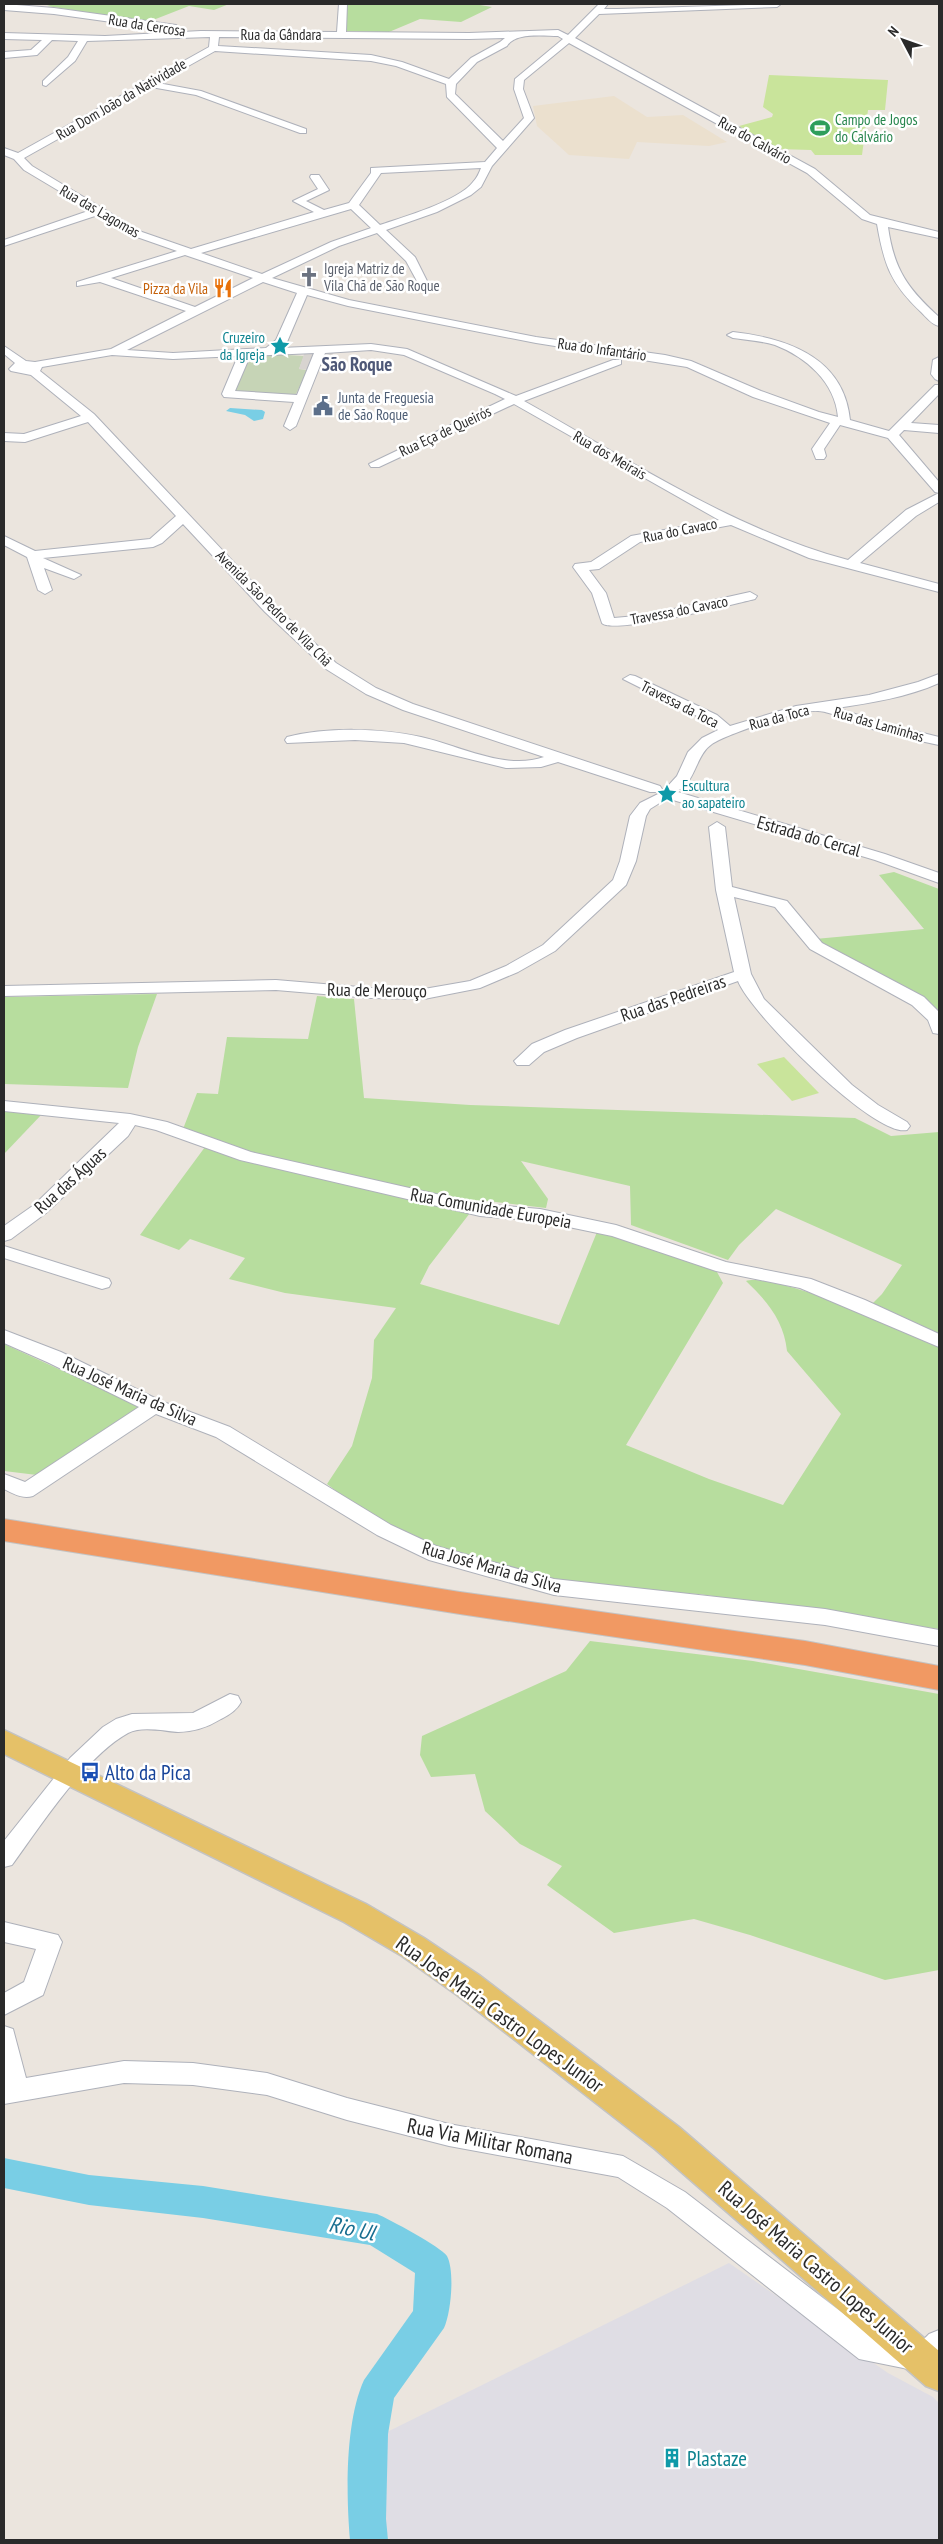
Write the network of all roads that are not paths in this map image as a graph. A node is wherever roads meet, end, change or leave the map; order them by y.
1 (343, 4) edge
2 (604, 4) edge
3 (778, 4) edge
4 (4, 7) edge
5 (596, 11) junction
6 (522, 31) junction
7 (566, 33) junction
8 (201, 34) junction
9 (215, 34) junction
10 (341, 34) junction
11 (4, 36) edge
12 (49, 38) junction
13 (84, 38) junction
14 (212, 48) junction
15 (4, 55) edge
16 (46, 83) dead end
17 (146, 83) junction
18 (451, 83) junction
19 (303, 131) dead end
20 (502, 148) junction
21 (4, 151) edge
22 (18, 157) junction
23 (488, 165) junction
24 (315, 177) dead end
25 (353, 205) junction
26 (99, 211) junction
27 (323, 213) junction
28 (882, 223) junction
29 (939, 224) edge
30 (376, 229) junction
31 (919, 231) junction
32 (939, 235) edge
33 (4, 243) edge
34 (187, 252) junction
35 (100, 278) junction
36 (263, 278) junction
37 (422, 281) dead end
38 (81, 284) dead end
39 (303, 291) junction
40 (196, 311) junction
41 (939, 323) edge
42 (733, 335) dead end
43 (279, 348) junction
44 (4, 349) edge
45 (131, 349) junction
46 (321, 349) junction
47 (246, 352) junction
48 (939, 360) edge
49 (617, 362) dead end
50 (22, 368) edge
51 (939, 377) edge
52 (939, 388) edge
53 (301, 399) junction
54 (515, 400) junction
55 (90, 417) junction
56 (841, 421) junction
57 (290, 426) dead end
58 (903, 426) junction
59 (939, 429) edge
60 (892, 435) junction
61 (4, 437) edge
62 (820, 456) dead end
63 (375, 464) dead end
64 (939, 489) edge
65 (939, 497) edge
66 (184, 517) junction
67 (732, 521) junction
68 (4, 540) edge
69 (33, 557) junction
70 (851, 564) junction
71 (74, 575) dead end
72 (939, 588) edge
73 (46, 590) dead end
74 (750, 596) dead end
75 (608, 623) joint
76 (939, 678) edge
77 (630, 679) dead end
78 (820, 707) junction
79 (728, 731) junction
80 (292, 740) dead end
81 (939, 741) edge
82 (557, 757) junction
83 (676, 793) junction
84 (657, 794) junction
85 (710, 806) junction
86 (746, 818) junction
87 (717, 827) junction
88 (939, 878) edge
89 (724, 890) junction
90 (743, 974) junction
91 (4, 991) edge
92 (939, 1029) edge
93 (523, 1061) dead end
94 (4, 1106) edge
95 (130, 1119) junction
96 (901, 1126) dead end
97 (4, 1235) edge
98 (4, 1252) edge
99 (102, 1283) dead end
100 (4, 1336) edge
101 (939, 1341) edge
102 (154, 1406) junction
103 (4, 1481) edge
104 (4, 1521) edge
105 (4, 1530) edge
106 (939, 1638) edge
107 (939, 1667) edge
108 (939, 1678) edge
109 (230, 1702) dead end
110 (4, 1741) edge
111 (70, 1773) junction
112 (4, 1858) edge
113 (4, 1932) edge
114 (4, 2005) edge
115 (4, 2036) edge
116 (11, 2092) edge
117 (934, 2359) edge

1 - 10 street
2 - 5 street
3 - 5 street
4 - 8 street, Rua da Cercosa
5 - 7 street
6 - 7 street, Rua da Gândara
6 - 10 street, Rua da Gândara
6 - 18 street
7 - 20 street
7 - 28 street, Rua do Calvário
8 - 9 street, Rua da Gândara
8 - 13 street, Rua da Gândara
9 - 10 street, Rua da Gândara
9 - 14 street
11 - 12 street, Rua da Gândara
12 - 13 street, Rua da Gândara
12 - 15 street
13 - 16 street
14 - 17 street, Rua Dom João da Natividade
14 - 18 street
17 - 19 street
17 - 22 street, Rua Dom João da Natividade
18 - 20 street
20 - 23 street
21 - 22 street, Rua das Lagomas
22 - 26 street, Rua das Lagomas
23 - 25 street
23 - 30 street
24 - 27 street
25 - 27 street
25 - 30 street
26 - 33 street
26 - 34 street, Rua das Lagomas
27 - 34 street
28 - 31 street, Rua do Calvário
28 - 41 street
29 - 31 street
30 - 36 street
30 - 37 street
31 - 32 street, Rua do Calvário
34 - 35 street
34 - 36 street, Rua das Lagomas
35 - 38 street
35 - 40 street
36 - 39 street, Rua do Infantário
36 - 40 street
39 - 43 street
39 - 56 street, Rua do Infantário
40 - 45 street
42 - 56 street
43 - 46 street, Rua dos Meirais
43 - 47 street, Rua dos Meirais
44 - 50 street, Avenida São Pedro de Vila Chã
45 - 47 street, Rua dos Meirais
45 - 50 street, Rua dos Meirais
46 - 53 street
46 - 54 street, Rua dos Meirais
47 - 53 street
48 - 51 street
49 - 54 street, Rua Eça de Queirós
50 - 55 street, Avenida São Pedro de Vila Chã
52 - 58 street
53 - 57 street
54 - 63 street, Rua Eça de Queirós
54 - 67 street, Rua dos Meirais
55 - 61 street
55 - 66 street, Avenida São Pedro de Vila Chã
56 - 60 street, Rua do Infantário
56 - 62 street
58 - 59 street
58 - 60 street
60 - 64 street
65 - 70 street
66 - 69 street
66 - 82 street, Avenida São Pedro de Vila Chã
67 - 70 street, Rua dos Meirais
67 - 75 street, Rua do Cavaco
68 - 69 street
69 - 71 street
69 - 73 street
70 - 72 street, Rua dos Meirais
74 - 75 street, Travessa do Cavaco
76 - 78 street, Rua da Toca
77 - 79 street, Travessa da Toca
78 - 79 street, Rua da Toca
78 - 81 street, Rua das Laminhas
79 - 83 street, Rua da Toca
80 - 82 street
82 - 84 street, Avenida São Pedro de Vila Chã
83 - 84 street
83 - 85 street, Estrada do Cercal
84 - 91 street, Rua de Merouço
85 - 86 street, Estrada do Cercal
85 - 87 street, Rua das Pedreiras
86 - 87 street
86 - 88 street, Estrada do Cercal
87 - 89 street, Rua das Pedreiras
89 - 90 street, Rua das Pedreiras
89 - 92 street
90 - 93 street, Rua das Pedreiras
90 - 96 street
94 - 95 street, Rua Comunidade Europeia
95 - 97 street, Rua das Águas
95 - 101 street, Rua Comunidade Europeia
98 - 99 street
100 - 102 street, Rua José Maria da Silva
102 - 103 street
102 - 106 street, Rua José Maria da Silva
104 - 107 highway
105 - 108 highway
109 - 111 street
110 - 111 main road, Rua José Maria Castro Lopes Junior
111 - 112 street
111 - 117 main road, Rua José Maria Castro Lopes Junior
113 - 114 street
115 - 116 street
116 - 117 street, Rua Via Militar Romana

